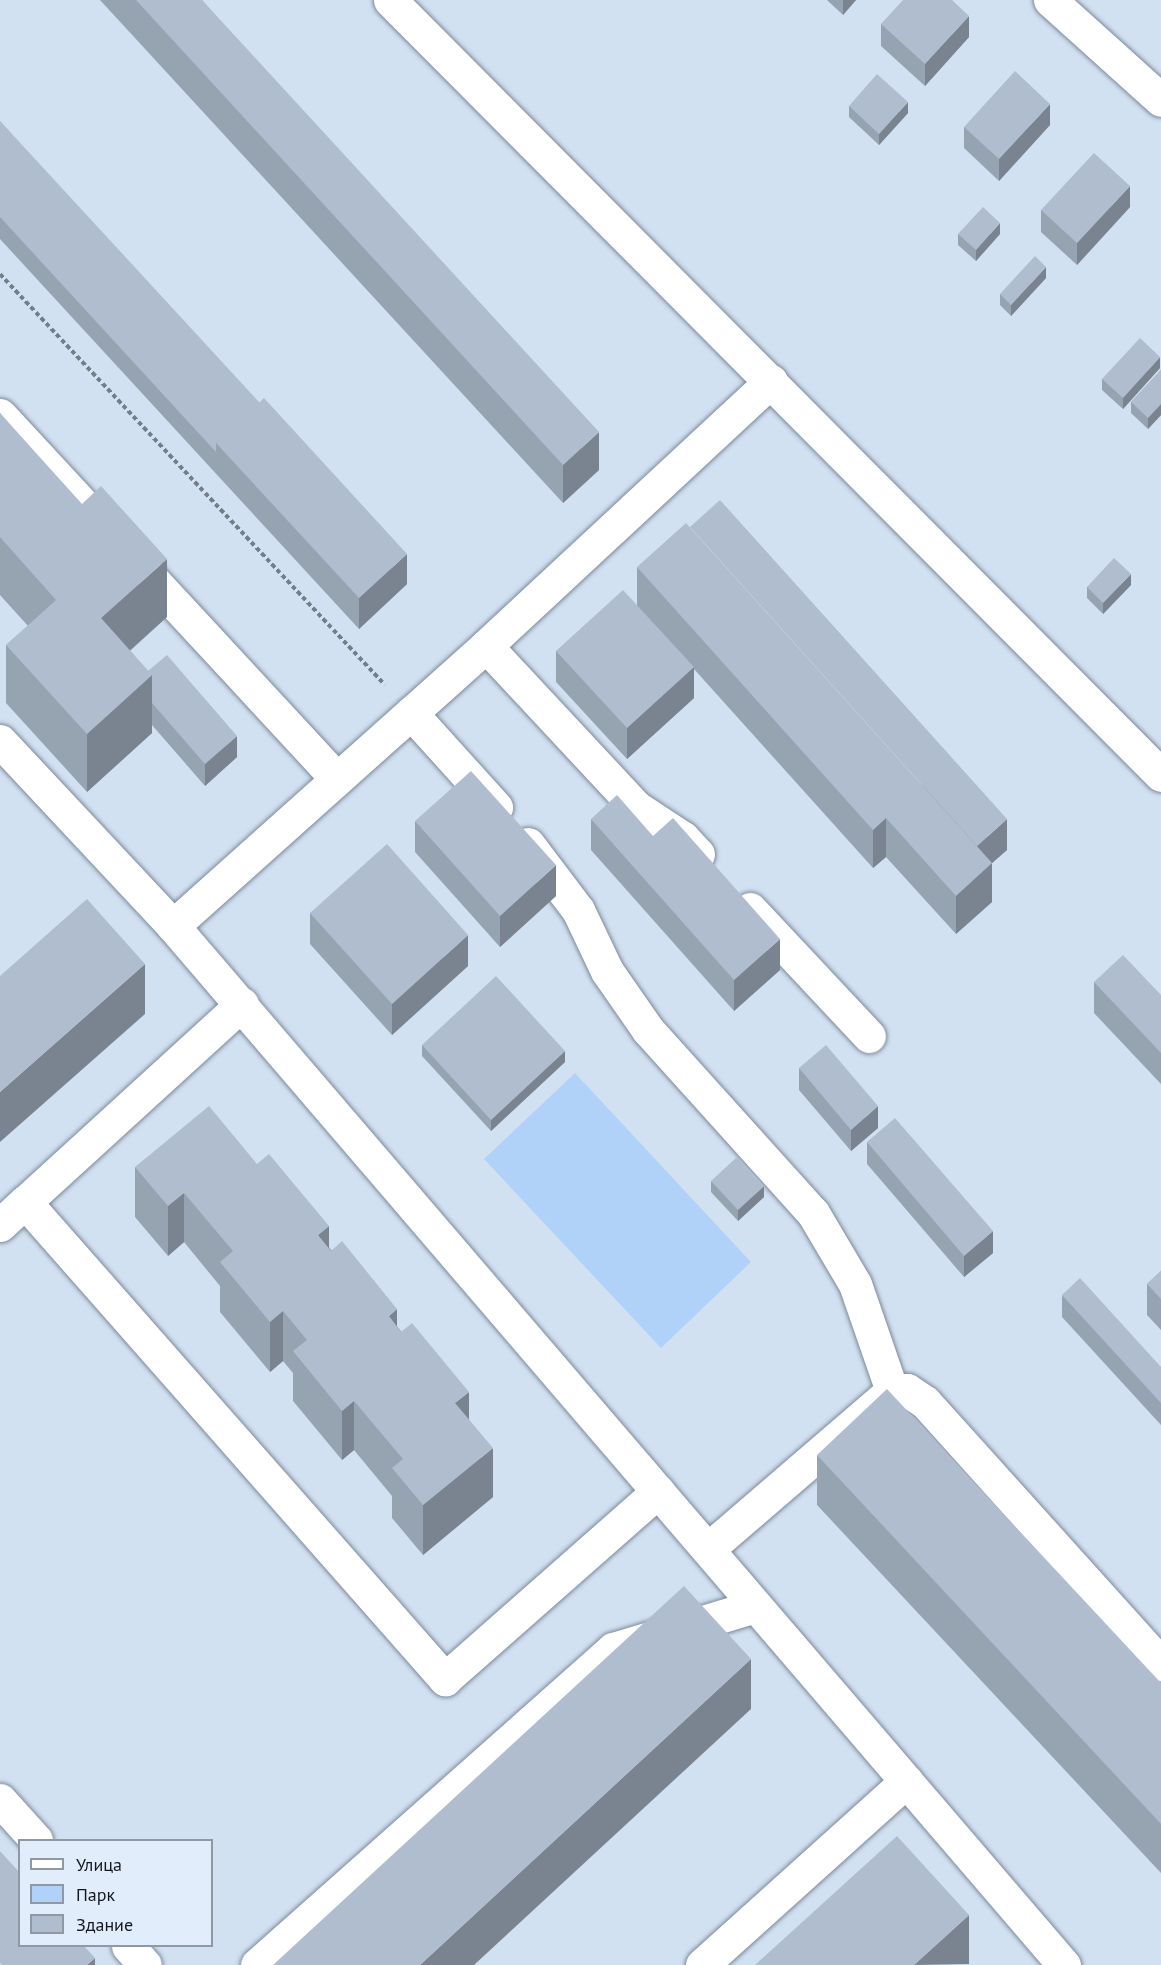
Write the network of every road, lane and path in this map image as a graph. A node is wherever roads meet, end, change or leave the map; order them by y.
1 (390, 0) edge
2 (1050, 0) edge
3 (1161, 100) edge
4 (0, 274) edge
5 (771, 381) junction
6 (0, 415) edge
7 (486, 646) junction
8 (411, 713) junction
9 (0, 741) edge
10 (1161, 775) edge
11 (338, 779) junction
12 (173, 926) junction
13 (242, 1004) junction
14 (869, 1036) dead end
15 (25, 1202) junction
16 (0, 1225) edge
17 (892, 1391) junction
18 (657, 1491) junction
19 (708, 1549) junction
20 (755, 1606) junction
21 (1161, 1664) edge
22 (906, 1781) junction
23 (0, 1800) edge
24 (35, 1839) edge
25 (129, 1947) edge
26 (145, 1965) edge
27 (257, 1965) edge
28 (702, 1965) edge
29 (1064, 1965) edge

1 - 5 street
2 - 3 street
4 - 8 path
5 - 7 street
5 - 10 street
6 - 11 street
7 - 8 street
7 - 14 street
8 - 11 street
8 - 17 street
9 - 12 street
11 - 12 street
12 - 13 street
13 - 15 street
13 - 18 street
15 - 16 street
15 - 18 street
17 - 19 street
17 - 21 street
18 - 19 street
19 - 20 street
20 - 22 street
20 - 27 street
22 - 28 street
22 - 29 street
23 - 24 street
25 - 26 street

